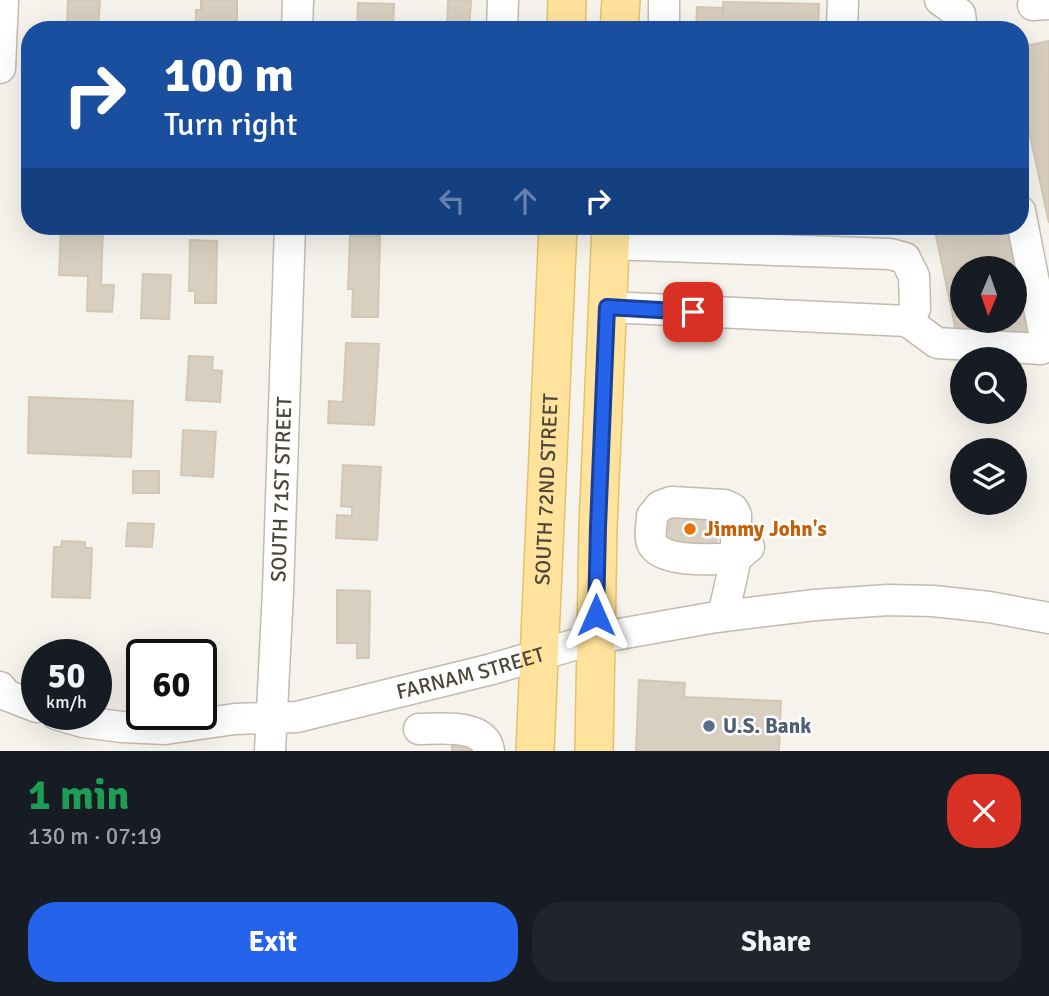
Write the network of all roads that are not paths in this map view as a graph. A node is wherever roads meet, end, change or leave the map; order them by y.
1 (3, 0) edge
2 (298, 0) edge
3 (503, 0) edge
4 (567, 0) edge
5 (621, 0) edge
6 (664, 0) edge
7 (843, 0) edge
8 (940, 0) edge
9 (297, 21) edge
10 (502, 21) edge
11 (566, 21) edge
12 (620, 21) edge
13 (664, 21) edge
14 (842, 21) edge
15 (961, 21) edge
16 (0, 68) edge
17 (290, 235) edge
18 (558, 235) edge
19 (611, 235) edge
20 (1025, 235) edge
21 (607, 307) junction
22 (907, 321) junction
23 (751, 509) dead end
24 (736, 558) junction
25 (723, 616) junction
26 (1049, 618) edge
27 (597, 638) junction
28 (539, 656) junction
29 (0, 688) edge
30 (21, 701) edge
31 (271, 717) junction
32 (112, 726) edge
33 (419, 729) dead end
34 (270, 751) edge
35 (489, 751) edge
36 (535, 751) edge
37 (594, 751) edge

1 - 16 street
2 - 9 street
3 - 10 street
4 - 11 main road
5 - 12 main road
6 - 13 street
7 - 14 street
8 - 15 street
17 - 31 street, SOUTH 71ST STREET
18 - 28 main road, SOUTH 72ND STREET
19 - 21 main road
19 - 22 street
20 - 22 street
21 - 22 street
21 - 27 main road
23 - 24 street
24 - 24 street
24 - 25 street
25 - 26 street, FARNAM STREET
25 - 27 street, FARNAM STREET
27 - 28 street, FARNAM STREET
27 - 37 main road
28 - 31 street, FARNAM STREET
28 - 36 main road, SOUTH 72ND STREET
29 - 30 street
31 - 32 street, FARNAM STREET
31 - 34 street, SOUTH 71ST STREET
33 - 35 street

